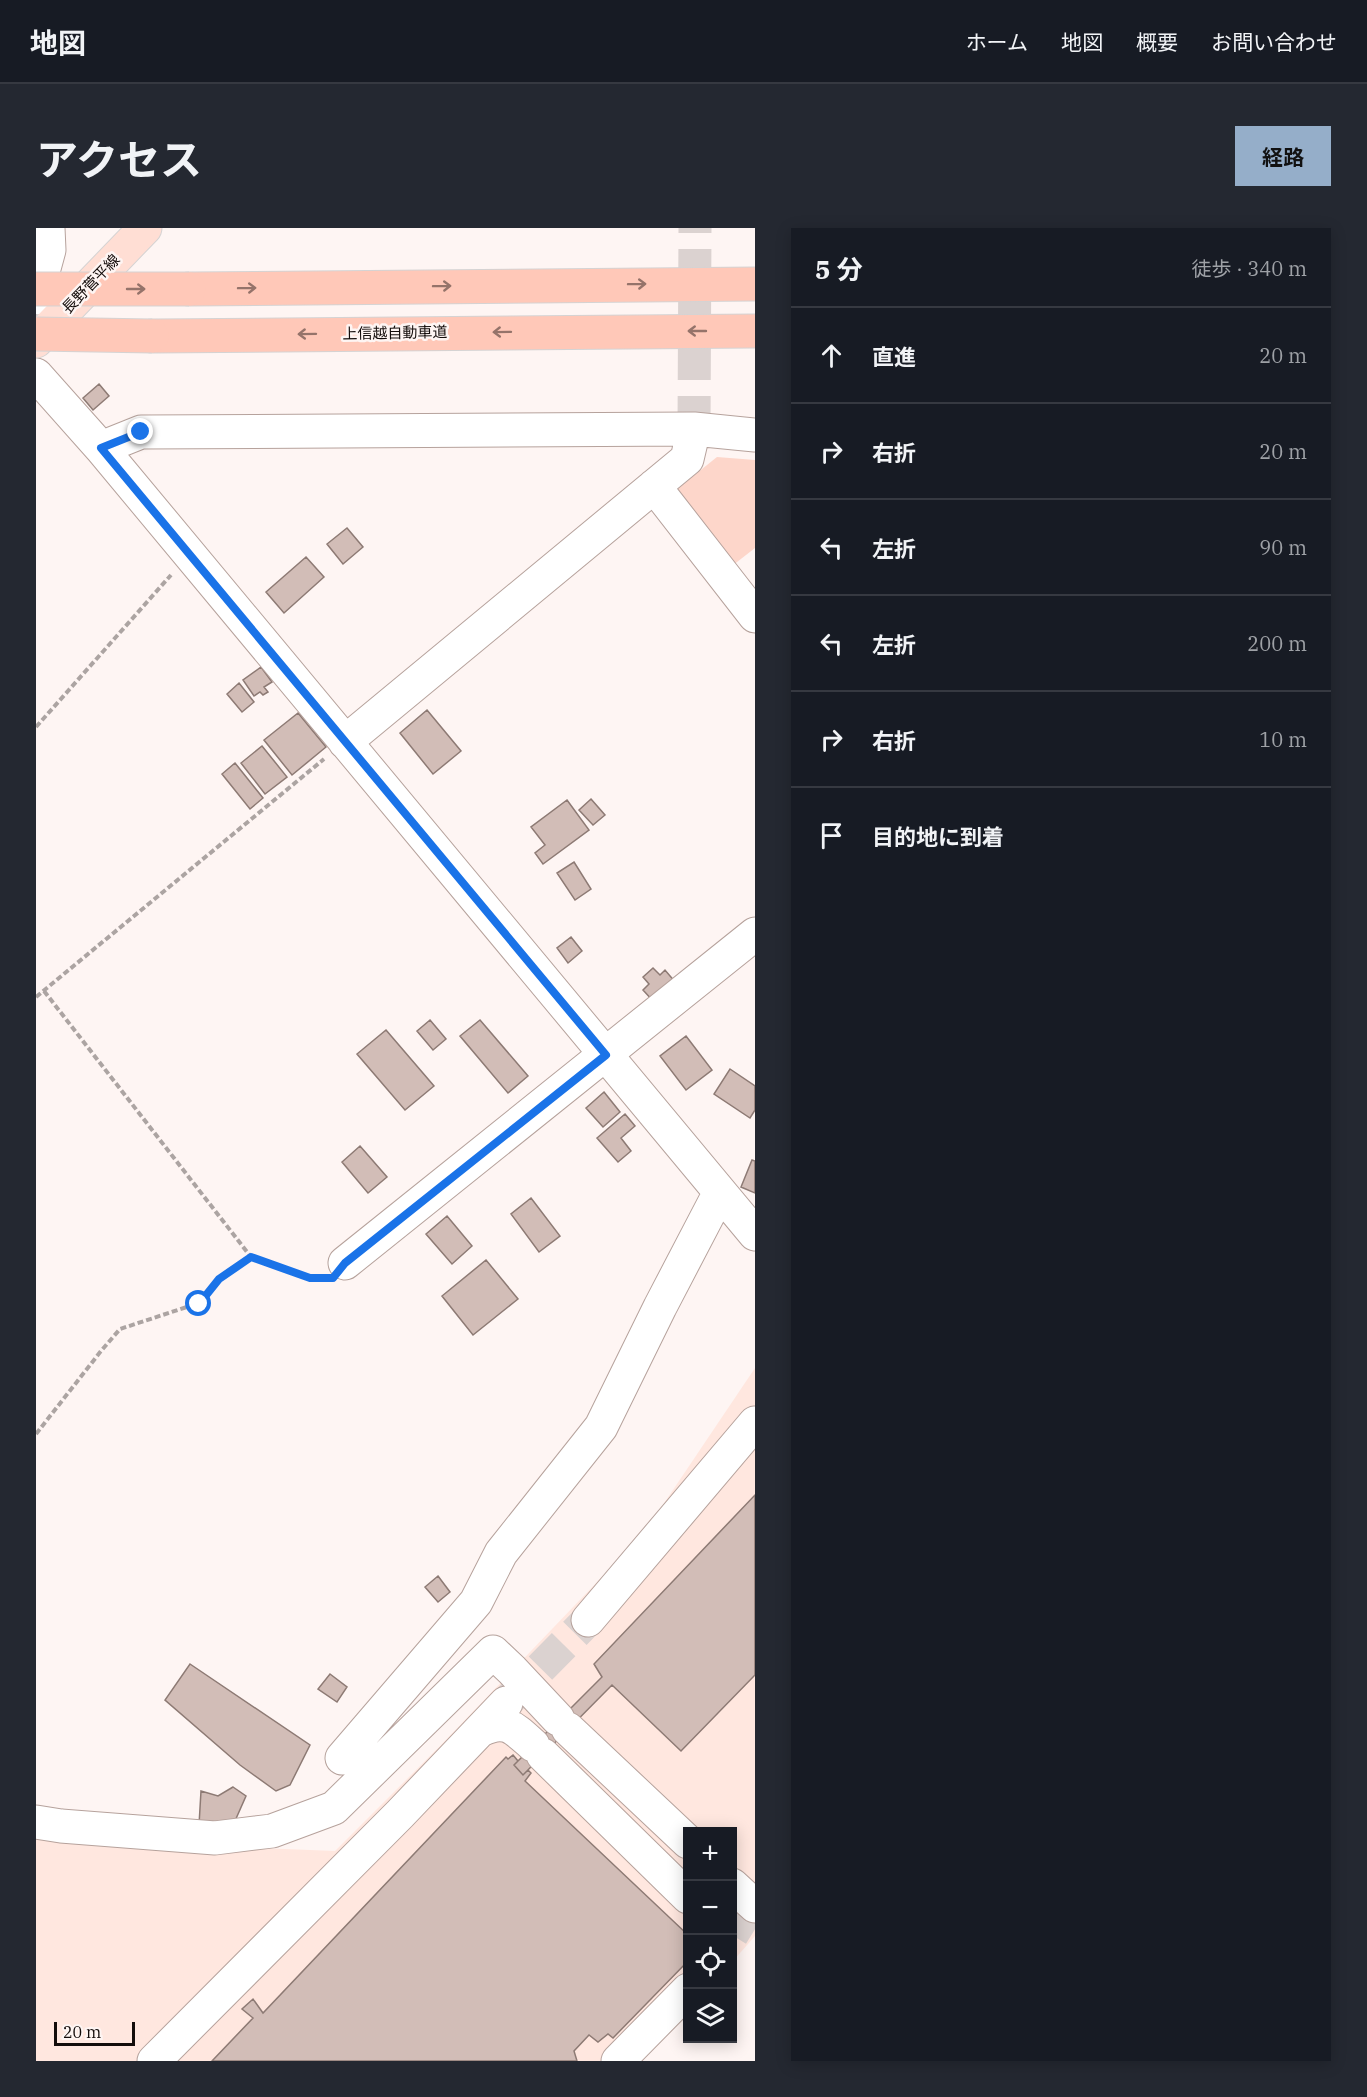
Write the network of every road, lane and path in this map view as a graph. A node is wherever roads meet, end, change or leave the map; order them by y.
1 (48, 228) edge
2 (145, 228) edge
3 (755, 284) edge
4 (36, 289) edge
5 (36, 298) edge
6 (755, 331) edge
7 (36, 334) edge
8 (36, 341) edge
9 (36, 375) edge
10 (694, 429) junction
11 (755, 435) edge
12 (101, 448) junction
13 (654, 486) junction
14 (189, 554) junction
15 (755, 616) edge
16 (36, 727) edge
17 (345, 742) junction
18 (755, 934) edge
19 (45, 991) junction
20 (36, 997) edge
21 (606, 1055) junction
22 (720, 1192) junction
23 (755, 1234) edge
24 (251, 1257) junction
25 (345, 1263) joint
26 (753, 1428) edge
27 (36, 1434) edge
28 (588, 1620) tunnel mouth
29 (506, 1703) tunnel mouth
30 (481, 1730) junction
31 (342, 1758) dead end
32 (36, 1822) edge
33 (683, 1838) edge
34 (737, 1890) edge
35 (683, 1893) edge
36 (755, 1906) edge
37 (683, 1994) edge
38 (154, 2061) edge
39 (618, 2061) edge

1 - 5 street
2 - 8 main road, 長野菅平線
4 -> 3 highway, bridge
6 -> 7 highway, 上信越自動車道, bridge
9 - 12 street
10 - 11 street
10 - 12 street
10 - 13 street
12 - 14 street
13 - 15 street
13 - 17 street
14 - 16 path
14 - 17 street
17 - 19 path
17 - 21 street
18 - 21 street
19 - 20 path
19 - 24 path
21 - 22 street
21 - 25 street
22 - 23 street
22 - 31 street
24 - 25 path
24 - 27 path
26 - 28 street
29 - 30 street
30 - 35 street
30 - 38 street
32 - 33 street
34 - 36 street
37 - 39 street

